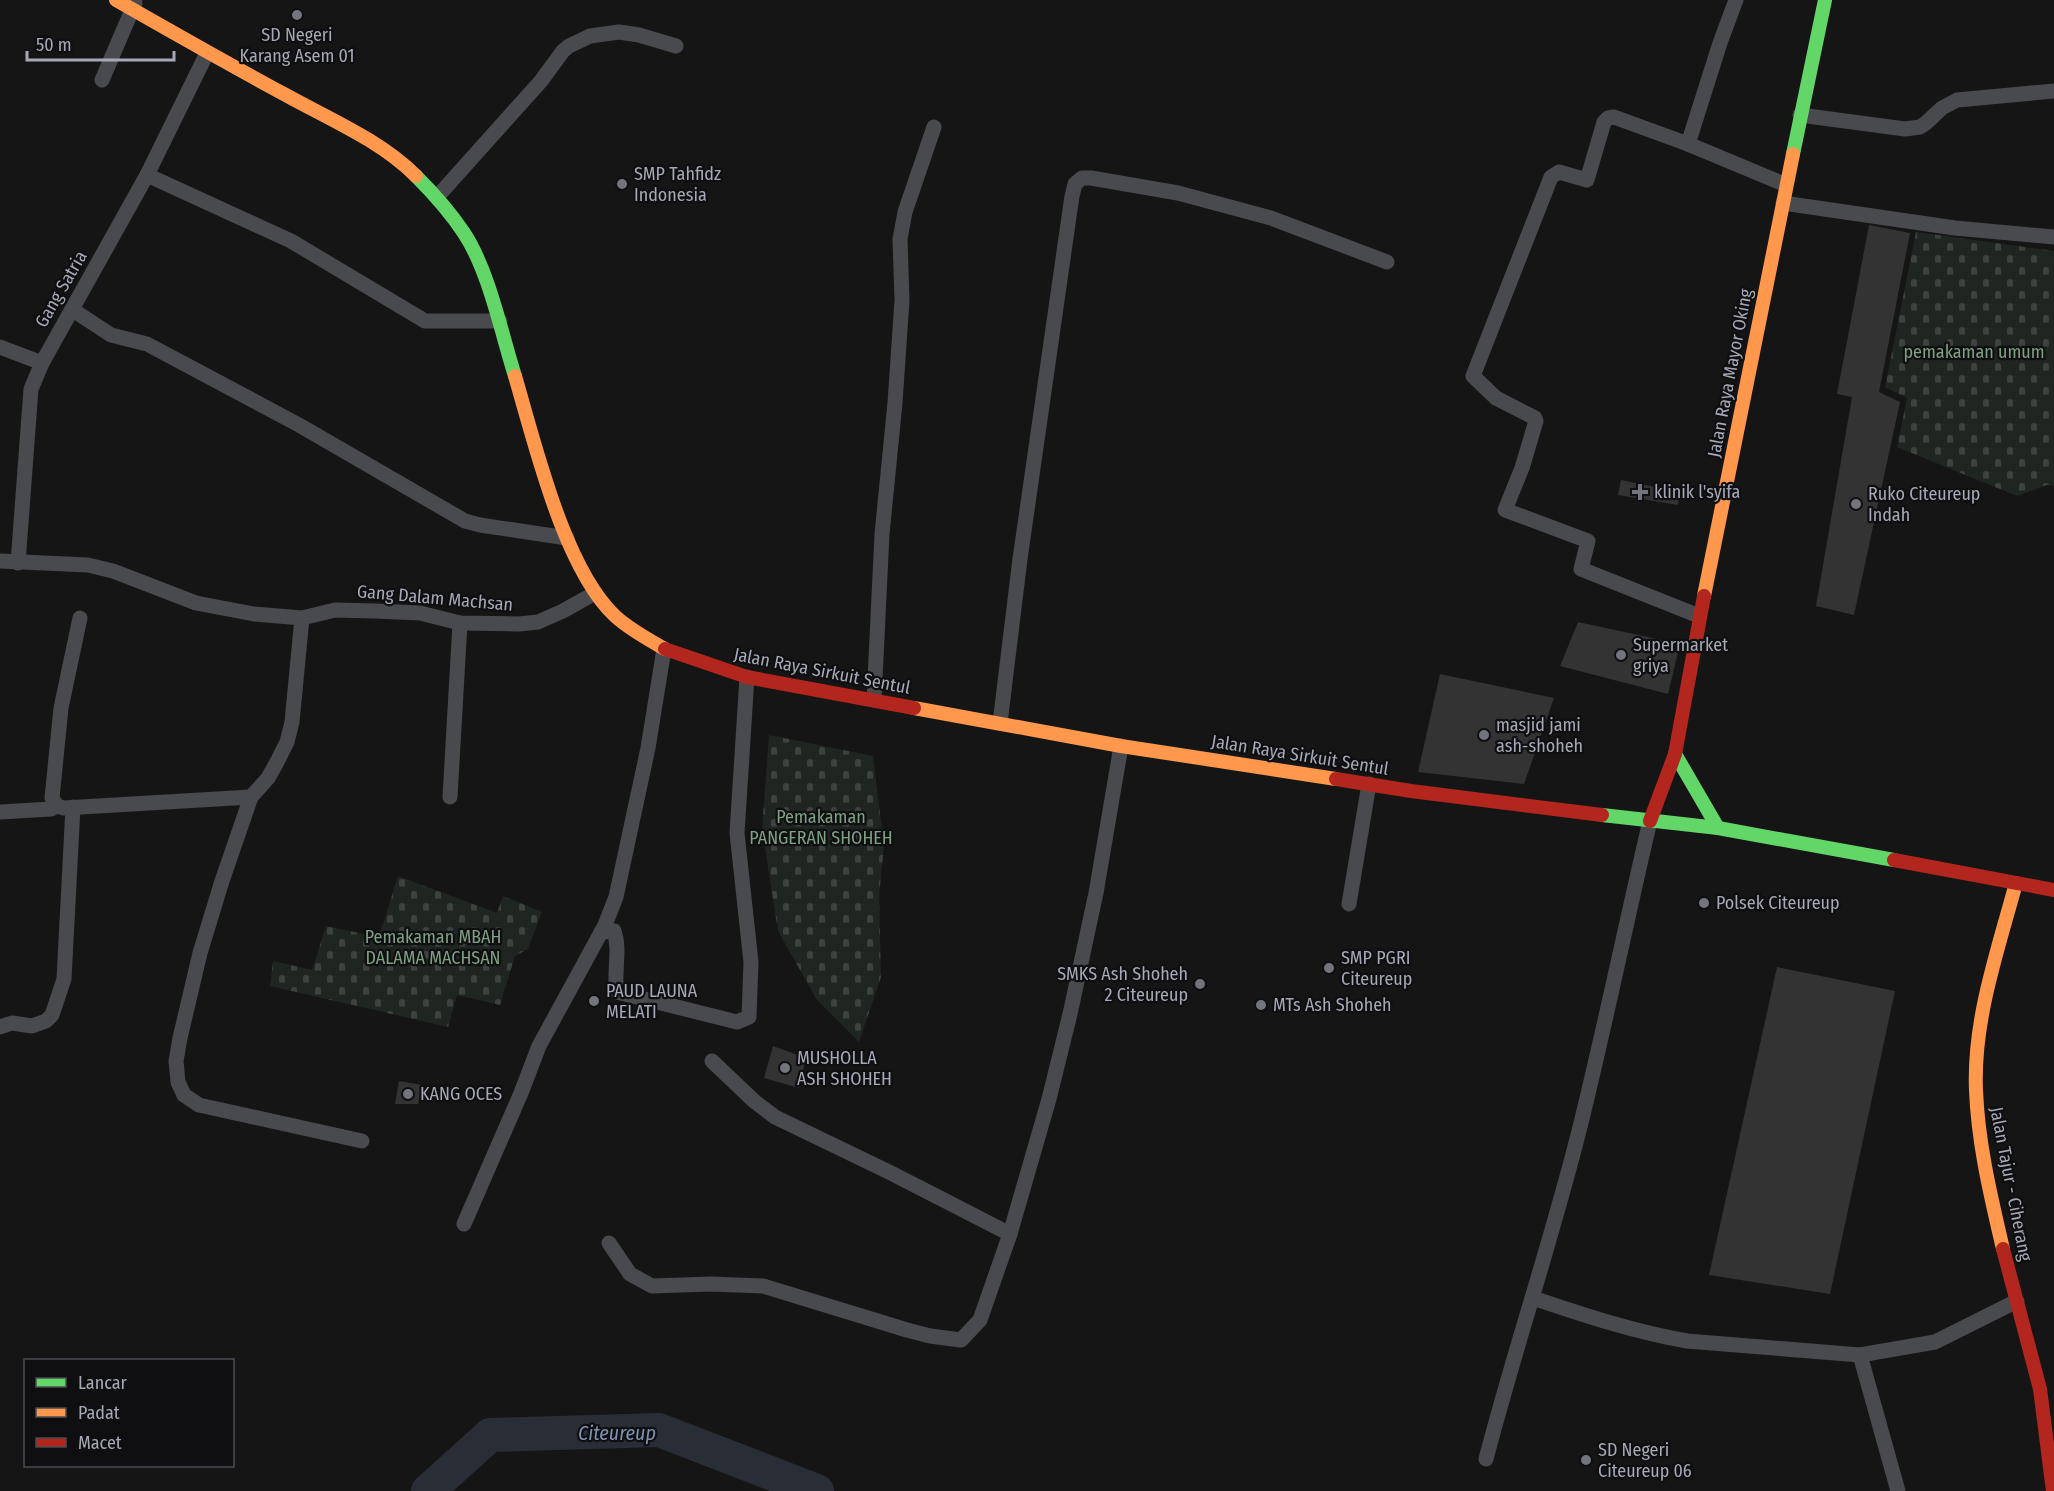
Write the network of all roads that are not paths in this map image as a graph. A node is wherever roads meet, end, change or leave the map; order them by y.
1 (116, 0) edge
2 (1736, 0) edge
3 (1825, 0) edge
4 (135, 5) edge
5 (676, 46) dead end
6 (207, 53) junction
7 (102, 80) dead end
8 (2054, 91) edge
9 (1800, 115) junction
10 (934, 127) dead end
11 (1688, 144) junction
12 (147, 175) junction
13 (1786, 185) junction
14 (437, 197) junction
15 (1783, 203) junction
16 (2054, 237) edge
17 (1387, 262) dead end
18 (73, 310) junction
19 (500, 321) junction
20 (0, 347) edge
21 (42, 363) junction
22 (567, 538) junction
23 (0, 561) edge
24 (18, 563) junction
25 (594, 593) junction
26 (1699, 616) junction
27 (80, 618) dead end
28 (302, 618) junction
29 (460, 623) junction
30 (664, 649) junction
31 (747, 677) junction
32 (874, 700) junction
33 (1000, 723) junction
34 (1121, 746) junction
35 (1675, 754) junction
36 (1369, 784) junction
37 (251, 797) junction
38 (450, 797) dead end
39 (57, 806) junction
40 (73, 807) junction
41 (0, 812) edge
42 (1650, 821) junction
43 (1718, 828) junction
44 (2016, 883) junction
45 (2054, 890) edge
46 (1349, 904) dead end
47 (601, 932) junction
48 (0, 1027) edge
49 (712, 1061) dead end
50 (362, 1141) dead end
51 (464, 1224) dead end
52 (1010, 1234) junction
53 (609, 1243) dead end
54 (1535, 1293) junction
55 (2017, 1298) junction
56 (1860, 1355) junction
57 (1486, 1459) dead end
58 (2052, 1467) edge
59 (1898, 1491) edge
60 (2053, 1491) edge

1 - 4 main road, Jalan Raya Sirkuit Sentul
2 - 11 street
3 - 9 main road, Jalan Raya Mayor Oking
4 - 6 main road, Jalan Raya Sirkuit Sentul
4 - 7 street
5 - 14 street
6 - 12 street, Gang Satria
6 - 14 main road, Jalan Raya Sirkuit Sentul
8 - 9 street
9 - 13 main road, Jalan Raya Mayor Oking
10 - 32 street
11 - 13 street
11 - 26 street
12 - 18 street, Gang Satria
12 - 19 street
13 - 15 main road, Jalan Raya Mayor Oking
14 - 19 main road, Jalan Raya Sirkuit Sentul
15 - 16 street
15 - 26 main road, Jalan Raya Mayor Oking
17 - 33 street
18 - 21 street, Gang Satria
18 - 22 street
19 - 22 main road, Jalan Raya Sirkuit Sentul
20 - 21 street
21 - 24 street, Gang Satria
22 - 25 main road, Jalan Raya Sirkuit Sentul
23 - 24 street, Gang Dalam Machsan
24 - 28 street, Gang Dalam Machsan
25 - 29 street, Gang Dalam Machsan
25 - 30 main road, Jalan Raya Sirkuit Sentul
26 - 35 main road, Jalan Raya Mayor Oking
27 - 39 street
28 - 29 street, Gang Dalam Machsan
28 - 37 street
29 - 38 street
30 - 31 main road, Jalan Raya Sirkuit Sentul
30 - 47 street
31 - 32 main road, Jalan Raya Sirkuit Sentul
31 - 47 street
32 - 33 main road, Jalan Raya Sirkuit Sentul
33 - 34 main road, Jalan Raya Sirkuit Sentul
34 - 36 main road, Jalan Raya Sirkuit Sentul
34 - 52 street
35 - 42 main road, Jalan Raya Mayor Oking
35 - 43 main road
36 - 42 main road, Jalan Raya Sirkuit Sentul
36 - 46 street
37 - 40 street
37 - 50 street
39 - 40 street
39 - 41 street
40 - 48 street
42 - 43 main road, Jalan Raya Sirkuit Sentul
42 - 54 street
43 - 44 main road, Jalan Raya Sirkuit Sentul
44 - 45 main road, Jalan Raya Sirkuit Sentul
44 - 55 main road, Jalan Tajur - Ciherang
47 - 51 street
49 - 52 street
52 - 53 street
54 - 55 street
54 - 56 street
54 - 57 street
55 - 56 street
55 - 58 main road, Jalan Tajur - Ciherang
56 - 59 street
58 - 60 main road, Jalan Tajur - Ciherang

